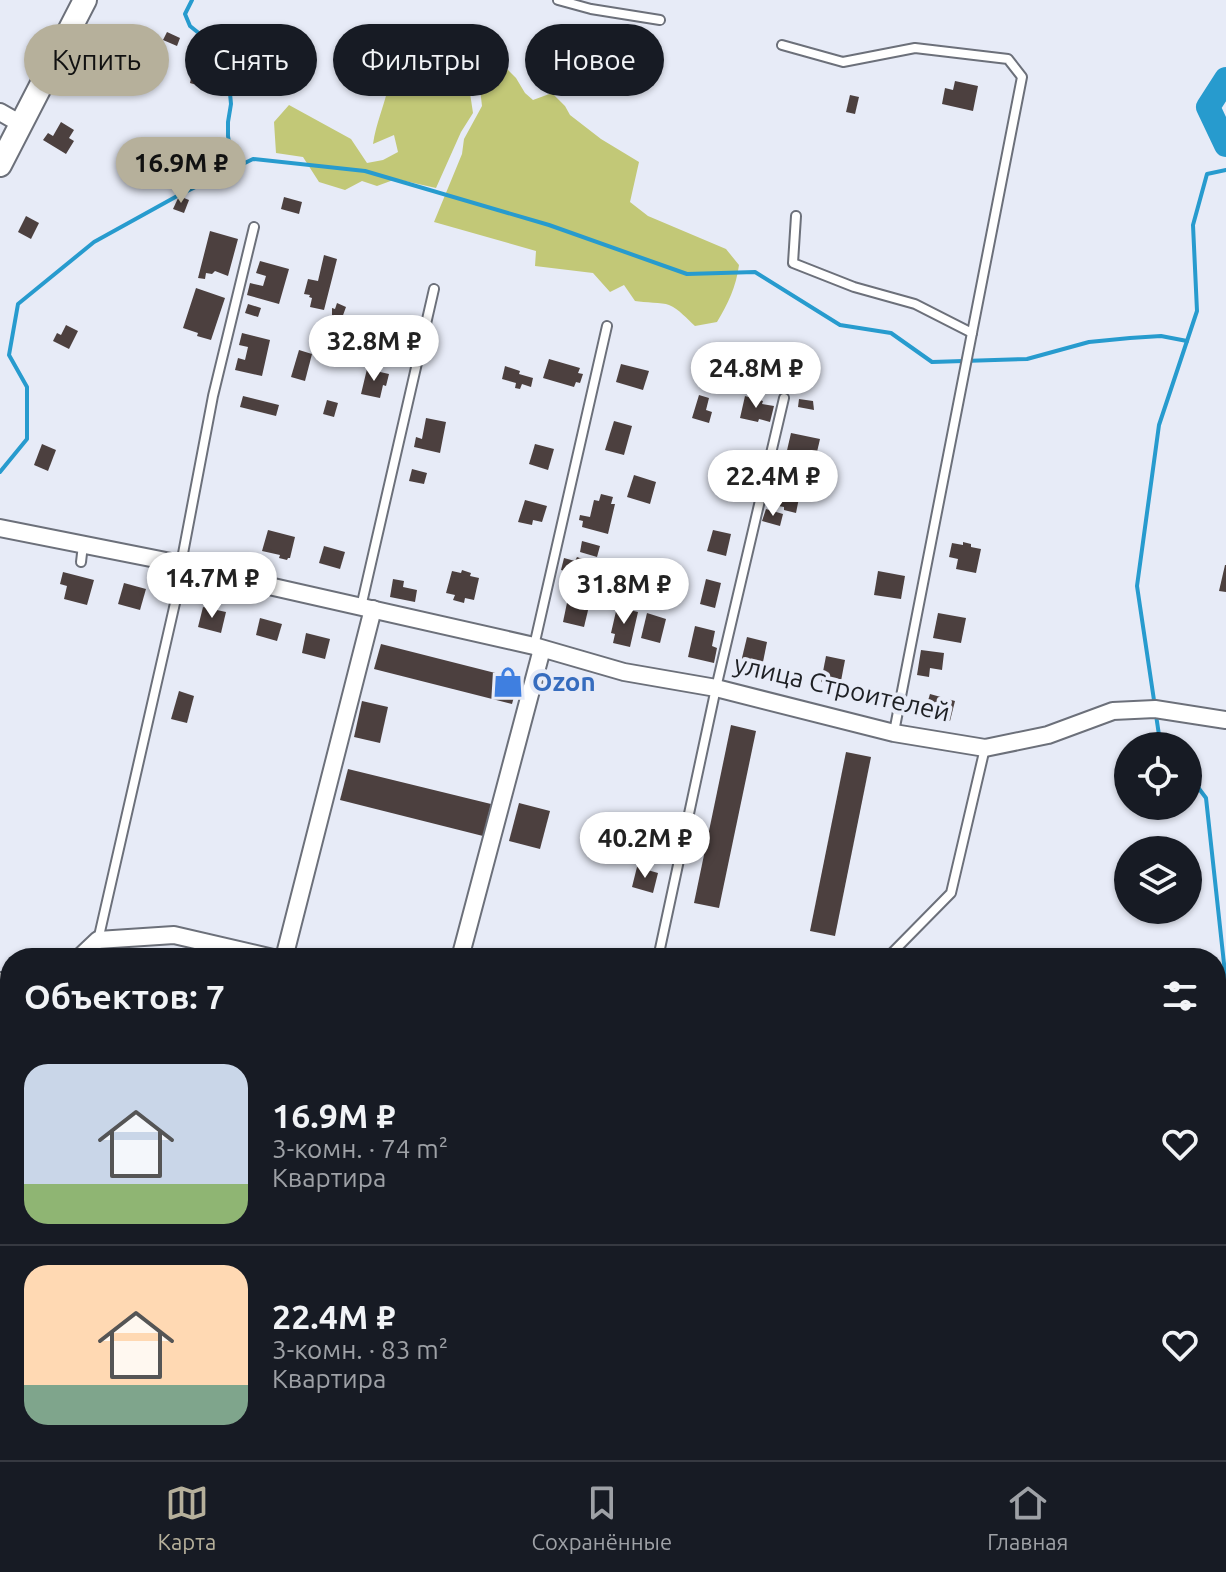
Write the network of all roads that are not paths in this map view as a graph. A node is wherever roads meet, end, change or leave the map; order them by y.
1 (85, 0) edge
2 (558, 0) edge
3 (660, 20) dead end
4 (782, 45) dead end
5 (0, 112) edge
6 (21, 124) junction
7 (0, 165) edge
8 (796, 216) dead end
9 (254, 227) dead end
10 (434, 289) dead end
11 (607, 326) dead end
12 (972, 333) junction
13 (784, 398) dead end
14 (0, 528) edge
15 (83, 544) junction
16 (81, 562) dead end
17 (181, 564) junction
18 (367, 608) junction
19 (538, 648) junction
20 (716, 688) junction
21 (1226, 720) edge
22 (894, 733) junction
23 (985, 748) junction
24 (98, 940) junction
25 (90, 948) edge
26 (96, 948) edge
27 (230, 948) edge
28 (286, 948) edge
29 (463, 948) edge
30 (660, 948) edge
31 (899, 948) edge

1 - 6 street
2 - 3 lane
4 - 12 lane
5 - 6 street
6 - 7 street
8 - 12 lane
9 - 17 lane
10 - 18 lane
11 - 19 lane
12 - 22 lane
13 - 20 lane
14 - 15 street, улица Строителей
15 - 16 lane
15 - 17 street, улица Строителей
17 - 18 street, улица Строителей
17 - 24 lane
18 - 19 street, улица Строителей
18 - 28 street
19 - 20 street, улица Строителей
19 - 29 street
20 - 22 street, улица Строителей
20 - 30 lane
21 - 23 street
22 - 23 street, улица Строителей
23 - 31 lane
24 - 25 street
24 - 26 lane
24 - 27 street

